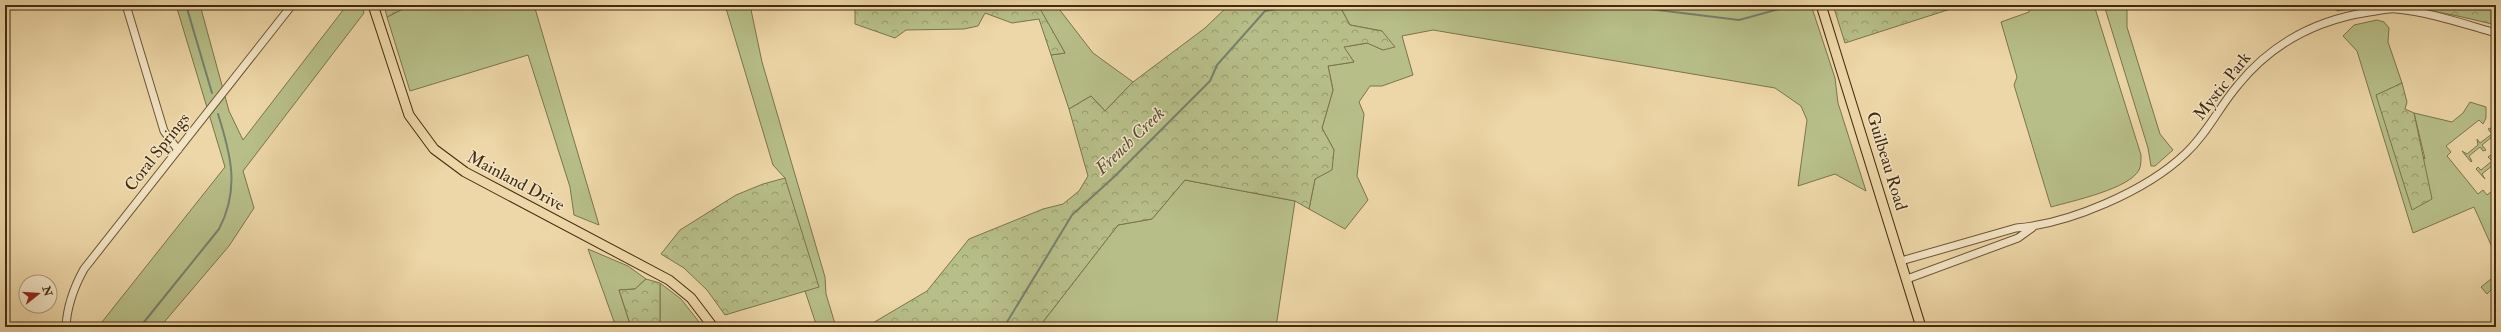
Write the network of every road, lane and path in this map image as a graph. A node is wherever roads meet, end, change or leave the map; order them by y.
1 (126, 5) edge
2 (292, 5) edge
3 (373, 5) edge
4 (1821, 5) edge
5 (2496, 33) edge
6 (178, 150) junction
7 (2034, 227) junction
8 (1901, 261) junction
9 (1907, 279) junction
10 (66, 327) edge
11 (713, 327) edge
12 (1921, 327) edge

1 - 6 street
2 - 6 street, Coral Springs
3 - 11 main road, Mainland Drive
4 - 8 main road, Guilbeau Road
5 - 7 street, Mystic Park
6 - 10 street, Coral Springs
7 - 8 street, Mystic Park
7 - 9 street, Mystic Park
8 - 9 main road, Guilbeau Road
9 - 12 main road, Guilbeau Road

